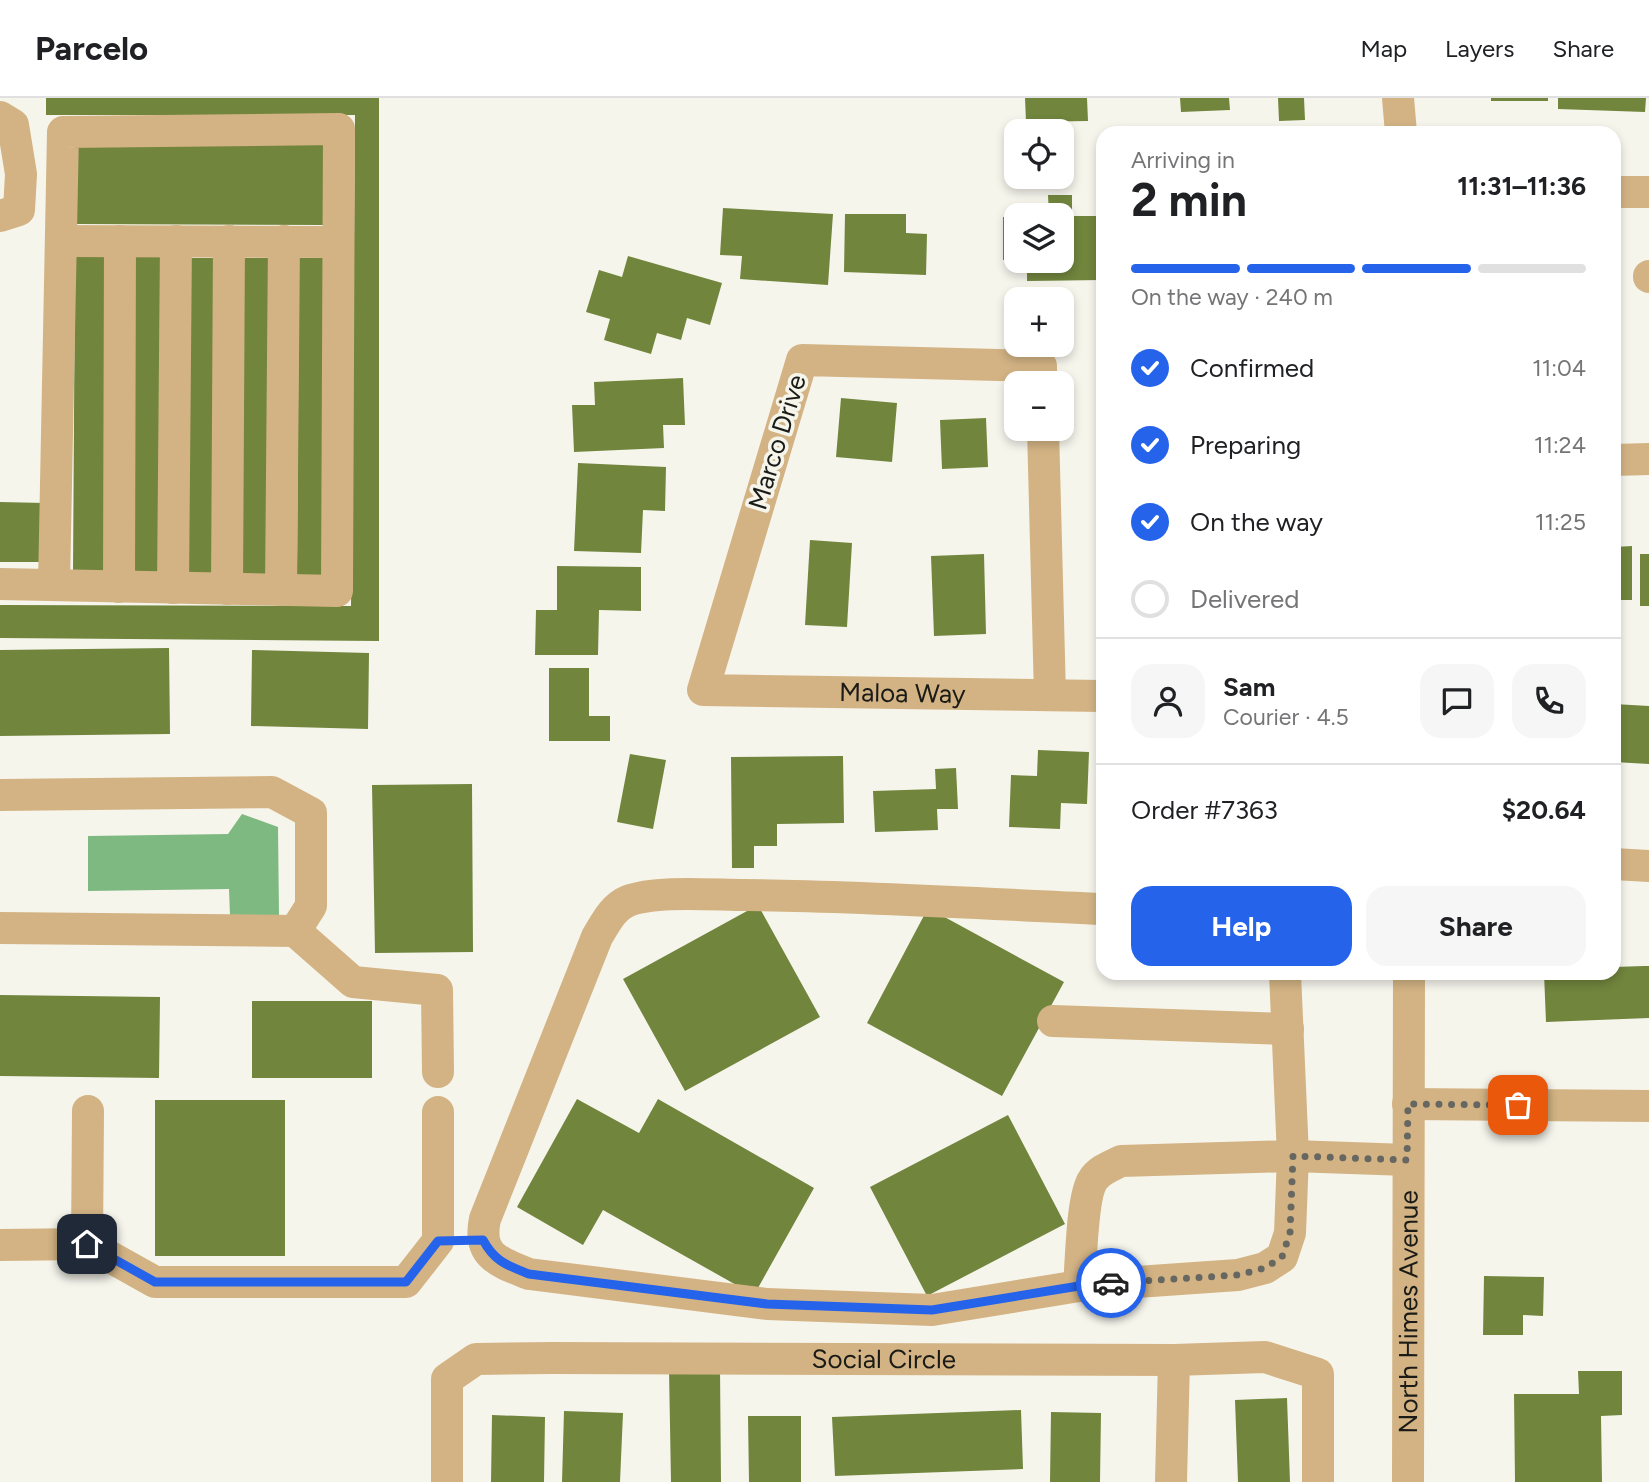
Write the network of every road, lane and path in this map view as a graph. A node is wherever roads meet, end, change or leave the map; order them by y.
1 (1398, 98) edge
2 (0, 117) edge
3 (1400, 126) edge
4 (1621, 192) edge
5 (1649, 192) edge
6 (0, 216) edge
7 (61, 241) junction
8 (120, 241) junction
9 (176, 242) junction
10 (229, 242) junction
11 (284, 242) junction
12 (338, 242) junction
13 (1041, 371) edge
14 (1042, 441) edge
15 (1649, 459) edge
16 (1621, 460) edge
17 (0, 584) edge
18 (54, 585) junction
19 (119, 587) junction
20 (173, 588) junction
21 (227, 589) junction
22 (281, 590) junction
23 (703, 690) joint
24 (1050, 695) junction
25 (1096, 696) edge
26 (0, 795) edge
27 (1621, 864) edge
28 (1649, 866) edge
29 (1096, 909) edge
30 (0, 928) edge
31 (295, 931) junction
32 (1285, 980) edge
33 (1409, 980) edge
34 (1053, 1021) dead end
35 (1288, 1029) junction
36 (439, 1072) dead end
37 (1408, 1104) junction
38 (1649, 1106) edge
39 (88, 1111) dead end
40 (439, 1112) dead end
41 (1293, 1156) junction
42 (1407, 1160) junction
43 (483, 1240) junction
44 (438, 1241) junction
45 (87, 1244) junction
46 (0, 1245) edge
47 (1079, 1286) junction
48 (1174, 1360) junction
49 (447, 1482) edge
50 (1171, 1482) edge
51 (1318, 1482) edge
52 (1408, 1482) edge

1 - 3 street
2 - 6 street
4 - 5 street
7 - 8 street
7 - 12 street
7 - 18 street
8 - 9 street
8 - 19 street
9 - 10 street
9 - 20 street
10 - 11 street
10 - 21 street
11 - 12 street
11 - 22 street
12 - 22 street
13 - 23 street, Marco Drive
14 - 24 street
15 - 16 street
17 - 18 street
18 - 19 street
19 - 20 street
20 - 21 street
21 - 22 street
23 - 24 street, Maloa Way
24 - 25 street, Maloa Way
26 - 31 street
27 - 28 street
29 - 43 street
30 - 31 street
31 - 36 street
32 - 35 street
33 - 37 street, North Himes Avenue
34 - 35 street
35 - 41 street
37 - 38 street
37 - 42 street, North Himes Avenue
39 - 45 street
40 - 44 street
41 - 42 street
41 - 47 street
41 - 47 street
42 - 52 street, North Himes Avenue
43 - 44 street
43 - 47 street
44 - 45 street
45 - 46 street
48 - 49 street, Social Circle
48 - 50 street
48 - 51 street, Social Circle

